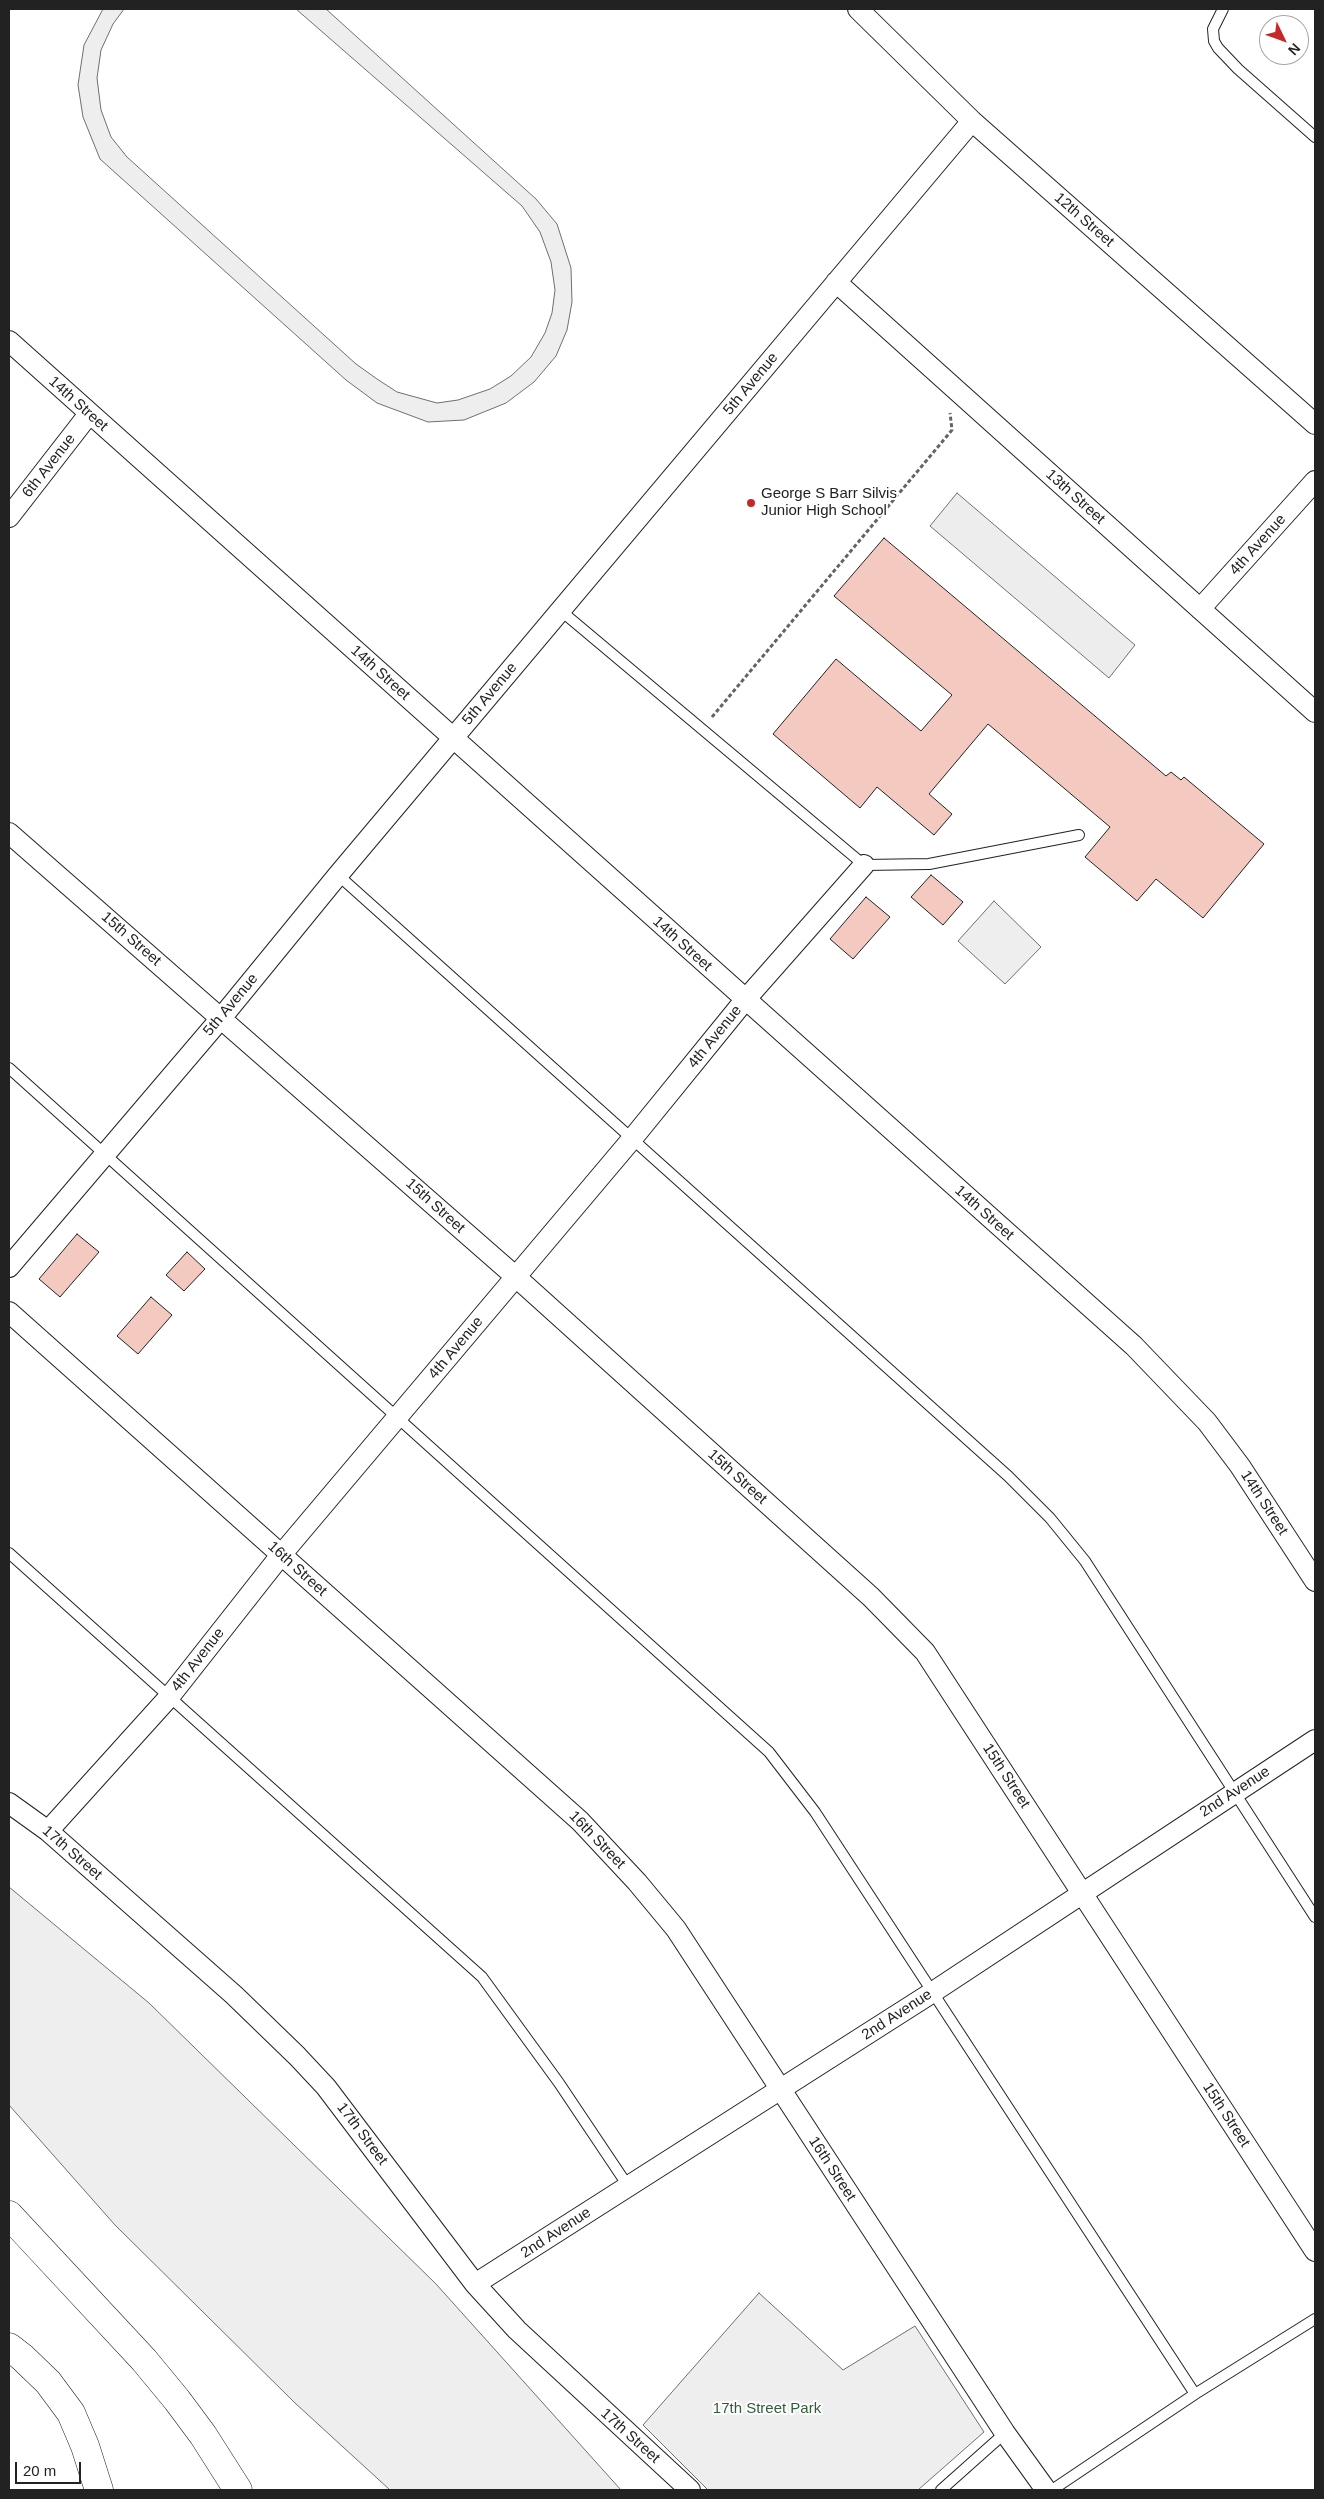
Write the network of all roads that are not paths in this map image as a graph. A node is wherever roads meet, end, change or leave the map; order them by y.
1 (858, 9) edge
2 (1223, 9) edge
3 (972, 121) junction
4 (1315, 137) edge
5 (836, 282) junction
6 (9, 341) edge
7 (89, 414) junction
8 (1315, 424) edge
9 (1315, 481) edge
10 (9, 517) edge
11 (1200, 609) junction
12 (560, 610) junction
13 (1315, 712) edge
14 (454, 738) junction
15 (9, 832) edge
16 (1079, 835) dead end
17 (864, 865) junction
18 (338, 875) junction
19 (745, 1000) junction
20 (222, 1017) junction
21 (9, 1068) edge
22 (632, 1139) junction
23 (106, 1154) junction
24 (9, 1267) edge
25 (516, 1278) junction
26 (9, 1312) edge
27 (398, 1418) junction
28 (9, 1553) edge
29 (281, 1555) junction
30 (1315, 1581) edge
31 (170, 1696) junction
32 (1315, 1740) edge
33 (1234, 1792) junction
34 (9, 1803) edge
35 (48, 1831) junction
36 (1081, 1893) junction
37 (1315, 1917) edge
38 (933, 1992) junction
39 (780, 2090) junction
40 (628, 2186) junction
41 (9, 2215) edge
42 (1315, 2251) edge
43 (476, 2284) junction
44 (1315, 2319) edge
45 (9, 2347) edge
46 (1195, 2394) junction
47 (1005, 2433) junction
48 (99, 2490) edge
49 (238, 2490) edge
50 (690, 2490) edge
51 (941, 2490) edge
52 (1046, 2490) edge
53 (1052, 2490) edge

1 - 3 street, 12th Street
2 - 4 lane
3 - 5 street, 5th Avenue
3 - 8 street, 12th Street
5 - 11 street, 13th Street
5 - 12 street, 5th Avenue
6 - 7 street, 14th Street
7 - 10 street, 6th Avenue
7 - 14 street, 14th Street
9 - 11 street, 4th Avenue
11 - 13 street, 13th Street
12 - 14 street, 5th Avenue
12 - 17 lane
14 - 18 street, 5th Avenue
14 - 19 street, 14th Street
15 - 20 street, 15th Street
16 - 17 lane
17 - 19 street, 4th Avenue
18 - 20 street, 5th Avenue
18 - 22 lane
19 - 22 street, 4th Avenue
19 - 30 street, 14th Street
20 - 23 street, 5th Avenue
20 - 25 street, 15th Street
21 - 23 lane
22 - 25 street, 4th Avenue
22 - 33 lane
23 - 24 street, 5th Avenue
23 - 27 lane
25 - 27 street, 4th Avenue
25 - 36 street, 15th Street
26 - 29 street, 16th Street
27 - 29 street, 4th Avenue
27 - 38 lane
28 - 31 lane
29 - 31 street, 4th Avenue
29 - 39 street, 16th Street
31 - 35 street, 4th Avenue
31 - 40 lane
32 - 33 street, 2nd Avenue
33 - 36 street, 2nd Avenue
33 - 37 lane
34 - 35 street, 17th Street
35 - 43 street, 17th Street
36 - 38 street, 2nd Avenue
36 - 42 street, 15th Street
38 - 39 street, 2nd Avenue
38 - 46 lane
39 - 40 street, 2nd Avenue
39 - 47 street, 16th Street
40 - 43 street, 2nd Avenue
41 - 49 highway
43 - 50 street, 17th Street
44 - 46 lane
45 - 48 highway
46 - 53 lane
47 - 51 lane
47 - 52 street, 16th Street

